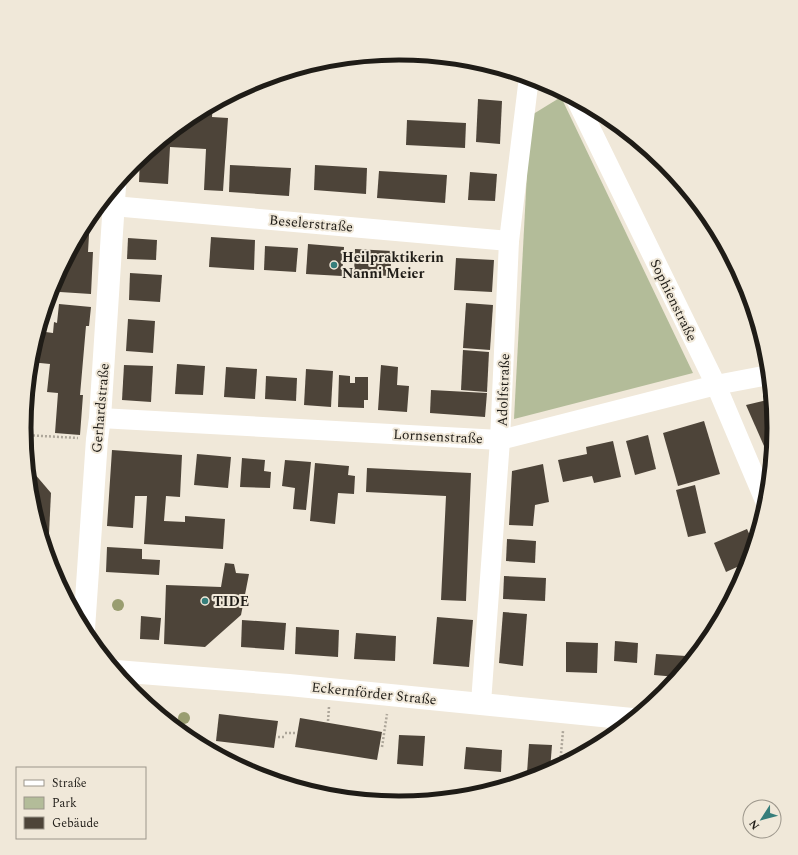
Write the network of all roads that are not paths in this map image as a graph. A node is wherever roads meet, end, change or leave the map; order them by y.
1 (528, 83) edge
2 (580, 107) edge
3 (114, 196) edge
4 (509, 241) junction
5 (763, 376) edge
6 (716, 385) junction
7 (100, 418) junction
8 (500, 440) junction
9 (761, 492) edge
10 (85, 619) edge
11 (124, 672) edge
12 (481, 703) junction
13 (624, 718) edge

1 - 4 street, Adolfstraße
2 - 6 street, Sophienstraße
3 - 4 street, Beselerstraße
3 - 7 street, Gerhardstraße
4 - 8 street, Adolfstraße
5 - 6 street, Lornsenstraße
6 - 8 street, Lornsenstraße
6 - 9 street, Sophienstraße
7 - 8 street, Lornsenstraße
7 - 10 street, Gerhardstraße
8 - 12 street, Adolfstraße
11 - 12 street, Eckernförder Straße
12 - 13 street, Eckernförder Straße

